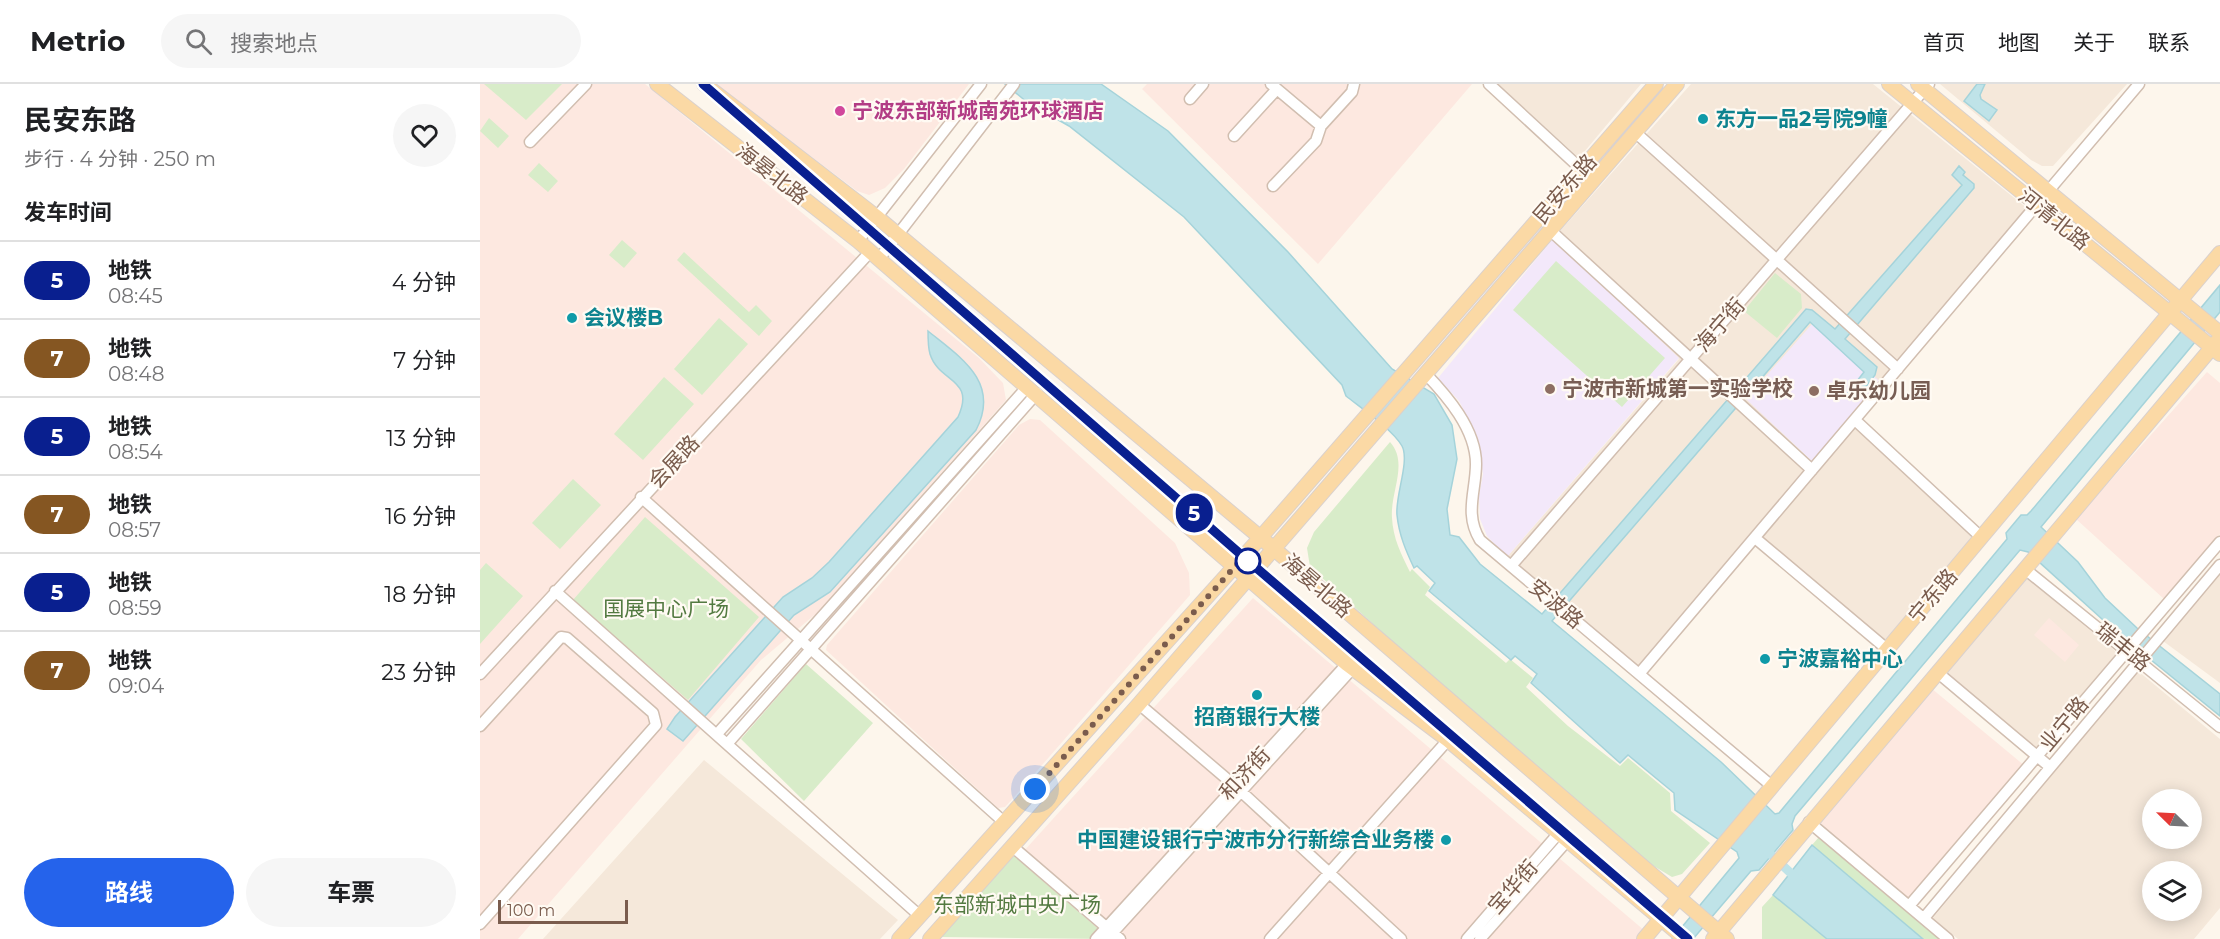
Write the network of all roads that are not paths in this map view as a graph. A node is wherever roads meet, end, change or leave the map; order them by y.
1 (586, 84) edge
2 (657, 84) edge
3 (704, 84) edge
4 (981, 84) edge
5 (1203, 84) edge
6 (1354, 84) edge
7 (1489, 84) edge
8 (1656, 84) edge
9 (1677, 84) edge
10 (1889, 84) edge
11 (2139, 84) edge
12 (1924, 86) edge
13 (1011, 87) edge
14 (1274, 87) edge
15 (1190, 99) dead end
16 (1913, 104) junction
17 (1321, 126) junction
18 (1635, 132) junction
19 (1234, 136) dead end
20 (530, 142) dead end
21 (1582, 170) junction
22 (1593, 180) junction
23 (1273, 186) dead end
24 (2049, 192) junction
25 (2037, 205) junction
26 (878, 218) junction
27 (1550, 230) junction
28 (898, 235) junction
29 (858, 241) junction
30 (2220, 253) edge
31 (874, 255) junction
32 (1777, 259) junction
33 (2180, 301) junction
34 (2170, 313) junction
35 (2218, 343) edge
36 (1690, 359) junction
37 (1898, 369) junction
38 (1425, 373) junction
39 (1033, 390) junction
40 (1855, 420) junction
41 (1812, 470) junction
42 (641, 497) junction
43 (1261, 537) junction
44 (1755, 538) junction
45 (1982, 538) junction
46 (2220, 542) edge
47 (1273, 548) junction
48 (2220, 565) edge
49 (1235, 566) junction
50 (1510, 566) junction
51 (2025, 569) junction
52 (1248, 576) junction
53 (555, 591) junction
54 (802, 641) junction
55 (811, 649) junction
56 (1888, 650) junction
57 (2127, 650) junction
58 (2140, 660) junction
59 (1350, 666) junction
60 (1937, 672) junction
61 (480, 674) edge
62 (1639, 674) junction
63 (1139, 704) junction
64 (480, 726) edge
65 (2220, 727) edge
66 (717, 734) junction
67 (1448, 740) junction
68 (728, 743) junction
69 (2037, 756) junction
70 (2050, 767) junction
71 (1773, 787) junction
72 (1238, 788) junction
73 (1809, 822) junction
74 (1005, 823) junction
75 (1562, 837) junction
76 (1013, 847) junction
77 (1330, 872) junction
78 (1679, 899) junction
79 (1909, 906) junction
80 (920, 916) junction
81 (1924, 918) junction
82 (1661, 920) junction
83 (480, 924) edge
84 (1112, 934) edge
85 (1720, 937) edge
86 (899, 939) edge
87 (931, 939) edge
88 (1095, 939) edge
89 (1270, 939) edge
90 (1401, 939) edge
91 (1467, 939) edge
92 (1480, 939) edge
93 (1644, 939) edge
94 (1685, 939) edge
95 (1948, 939) edge

1 - 20 street
2 - 29 main road, 海晏北路
3 - 26 main road, 海晏北路
4 - 26 street
5 - 15 street
6 - 17 street
7 - 21 street
8 - 21 main road, 民安东路
9 - 18 main road, 民安东路
10 - 16 main road, 河清北路
11 - 24 street
12 - 16 street, 海宁街
12 - 24 main road, 河清北路
13 - 28 street, 会展路
14 - 17 street
14 - 19 street
16 - 25 main road, 河清北路
16 - 32 street, 海宁街
17 - 23 street
18 - 22 main road, 民安东路
18 - 32 street
21 - 22 street
21 - 43 main road, 民安东路
22 - 27 main road, 民安东路
24 - 25 street
24 - 33 main road, 河清北路
25 - 34 main road, 河清北路
25 - 37 street
26 - 28 main road, 海晏北路
26 - 29 street
27 - 36 street
27 - 38 main road, 民安东路
28 - 31 street, 会展路
28 - 43 main road, 海晏北路
29 - 31 main road, 海晏北路
30 - 33 main road, 宁东路
31 - 39 main road, 海晏北路
31 - 42 street, 会展路
32 - 36 street, 海宁街
32 - 37 street
33 - 34 main road, 宁东路
33 - 35 main road, 河清北路
34 - 35 main road, 河清北路
34 - 45 main road, 宁东路
35 - 51 main road
36 - 41 street
36 - 50 street, 海宁街
37 - 40 street
38 - 47 main road, 民安东路
38 - 50 street, 安波路
39 - 49 main road, 海晏北路
39 - 54 street
39 - 55 street
40 - 41 street
40 - 45 street
41 - 44 street
42 - 53 street, 会展路
42 - 54 street
43 - 47 main road, 海晏北路
43 - 49 main road, 民安东路
44 - 56 street
44 - 62 street
45 - 56 main road, 宁东路
46 - 57 street, 业宁路
47 - 52 main road, 民安东路
47 - 78 main road, 海晏北路
48 - 58 street, 业宁路
49 - 52 main road, 海晏北路
49 - 74 main road, 民安东路
50 - 62 street, 安波路
51 - 57 street, 瑞丰路
51 - 60 main road
52 - 59 main road, 海晏北路
52 - 63 main road, 民安东路
53 - 61 street, 会展路
53 - 66 street
54 - 55 street
54 - 66 street
55 - 68 street
55 - 74 street
56 - 71 main road, 宁东路
57 - 58 street, 瑞丰路
57 - 69 street, 业宁路
58 - 65 street, 瑞丰路
58 - 70 street, 业宁路
59 - 67 main road, 海晏北路
59 - 72 street, 和济街
60 - 69 street
60 - 73 main road
62 - 71 street, 安波路
63 - 72 street
63 - 76 main road, 民安东路
64 - 83 street
66 - 68 street
67 - 75 main road, 海晏北路
67 - 77 street
68 - 80 street
69 - 70 street
69 - 79 street, 业宁路
70 - 81 street, 业宁路
71 - 78 main road, 宁东路
72 - 77 street
72 - 84 street, 和济街
73 - 79 street
73 - 85 main road
74 - 80 main road, 民安东路
75 - 82 main road, 海晏北路
75 - 91 street, 宝华街
75 - 92 street, 宝华街
76 - 84 street
76 - 87 main road, 民安东路
77 - 89 street
77 - 90 street
78 - 82 main road, 宁东路
78 - 85 main road, 海晏北路
79 - 81 street
80 - 86 main road, 民安东路
81 - 95 street
82 - 93 main road, 宁东路
82 - 94 main road, 海晏北路
84 - 88 street, 和济街

